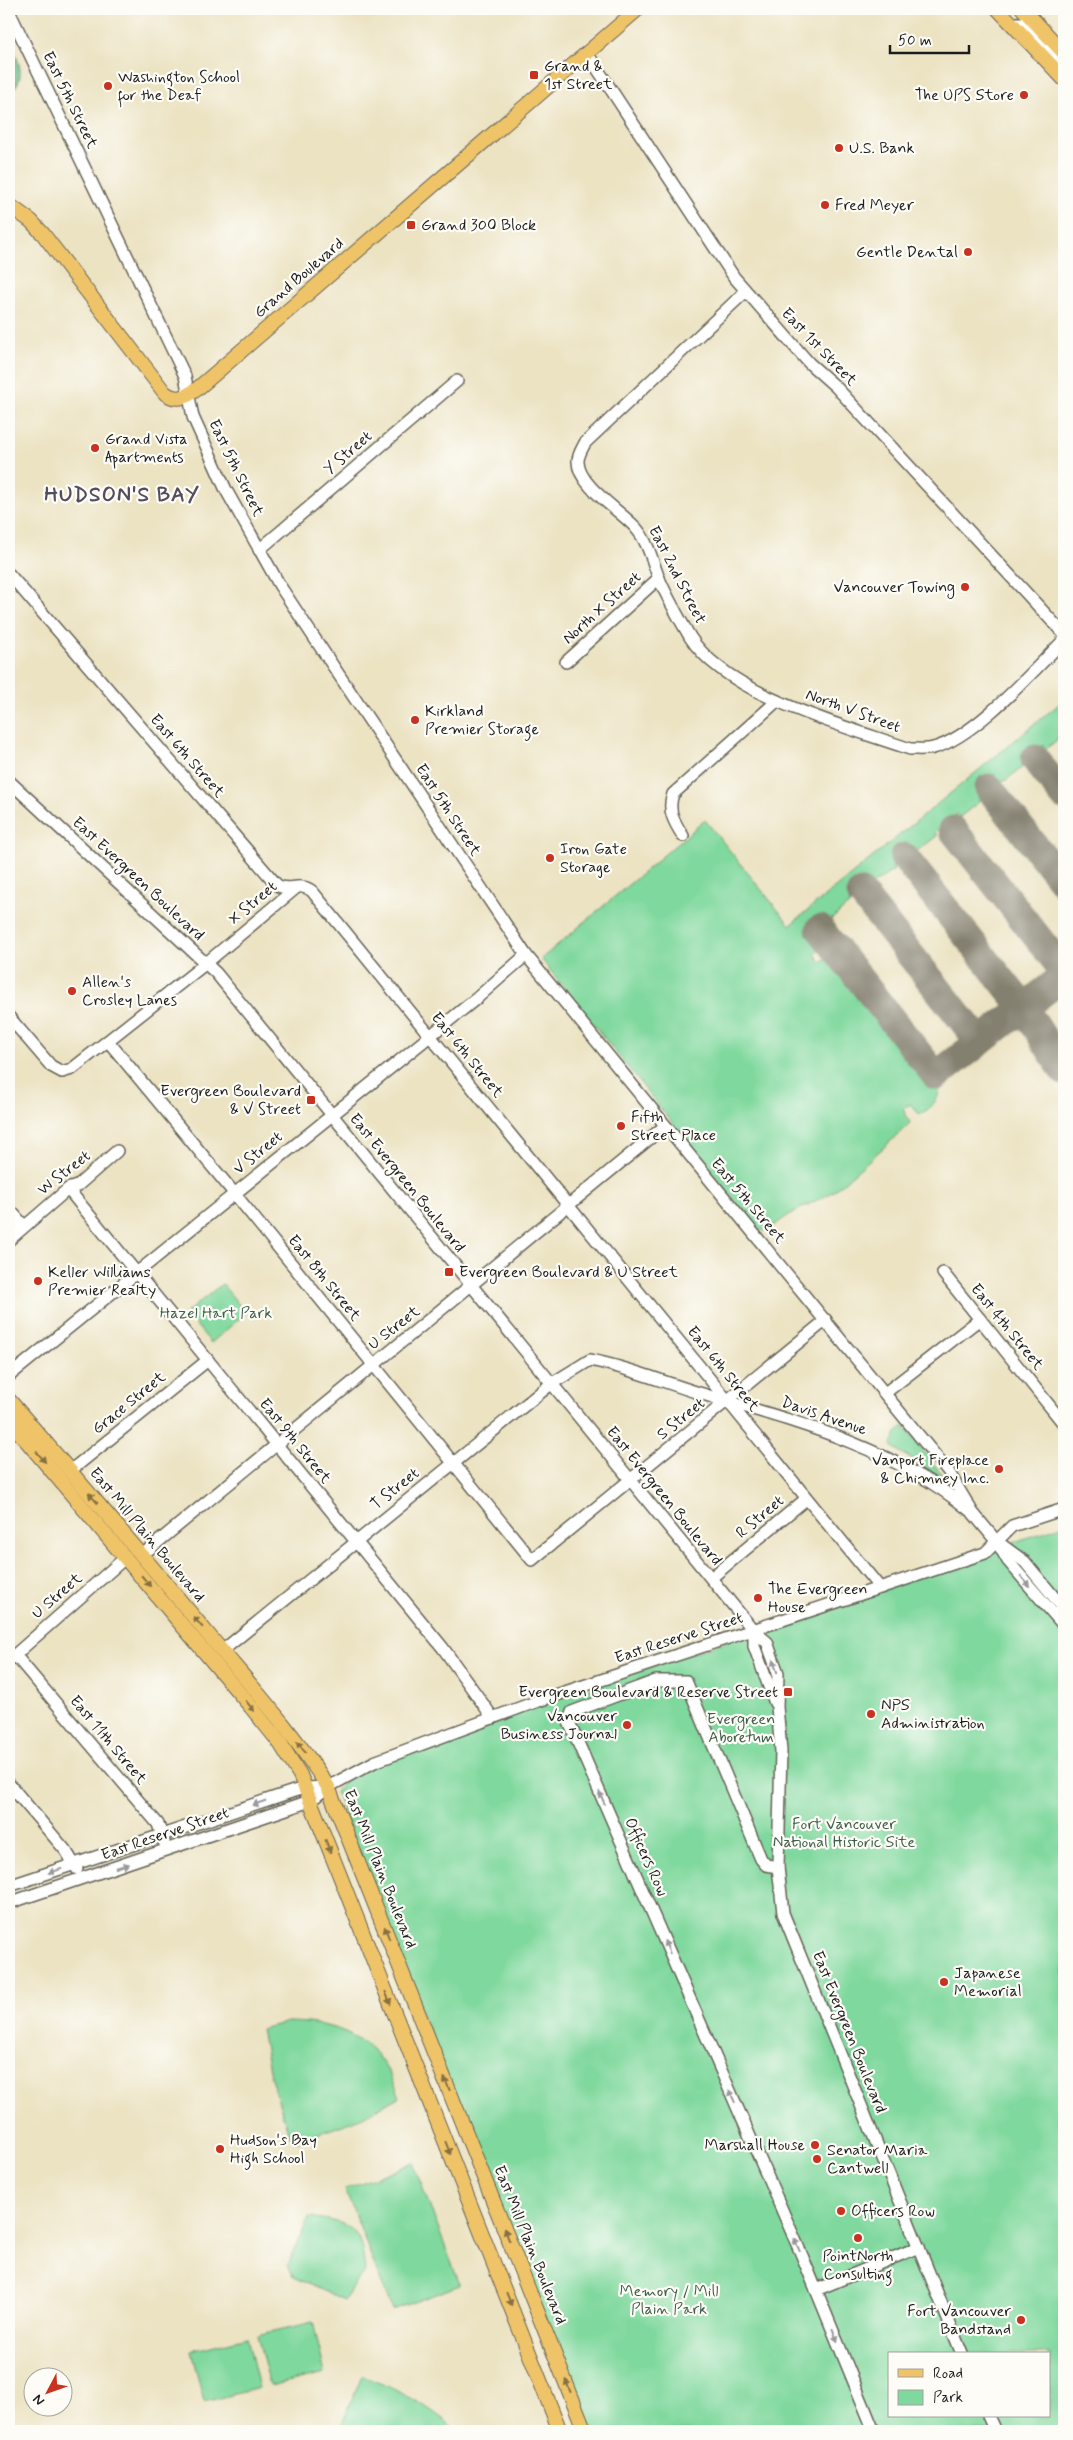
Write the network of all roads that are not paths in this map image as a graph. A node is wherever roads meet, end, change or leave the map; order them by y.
1 (638, 9) edge
2 (998, 9) edge
3 (1023, 9) edge
4 (9, 11) edge
5 (1011, 23) junction
6 (587, 53) junction
7 (1064, 53) edge
8 (1064, 64) edge
9 (1064, 79) edge
10 (9, 205) edge
11 (745, 292) junction
12 (457, 381) dead end
13 (188, 395) junction
14 (259, 550) junction
15 (9, 574) edge
16 (659, 578) junction
17 (1064, 634) edge
18 (1064, 640) edge
19 (566, 662) dead end
20 (777, 701) junction
21 (9, 781) edge
22 (682, 836) dead end
23 (299, 886) junction
24 (526, 955) junction
25 (205, 964) junction
26 (9, 1017) edge
27 (430, 1035) junction
28 (108, 1041) junction
29 (331, 1115) junction
30 (665, 1126) junction
31 (117, 1151) dead end
32 (68, 1189) junction
33 (234, 1193) junction
34 (569, 1206) junction
35 (9, 1209) edge
36 (24, 1226) junction
37 (9, 1240) edge
38 (943, 1273) dead end
39 (136, 1274) junction
40 (471, 1287) junction
41 (980, 1319) junction
42 (826, 1320) junction
43 (208, 1360) junction
44 (593, 1360) joint
45 (374, 1365) junction
46 (9, 1376) edge
47 (551, 1384) junction
48 (885, 1393) junction
49 (9, 1400) edge
50 (728, 1401) junction
51 (9, 1420) edge
52 (1064, 1424) edge
53 (276, 1445) junction
54 (454, 1462) junction
55 (70, 1471) junction
56 (630, 1480) junction
57 (806, 1499) junction
58 (1064, 1509) edge
59 (973, 1513) junction
60 (356, 1542) junction
61 (997, 1542) junction
62 (142, 1555) junction
63 (126, 1557) junction
64 (532, 1560) joint
65 (711, 1578) junction
66 (880, 1588) junction
67 (1064, 1609) edge
68 (1064, 1626) edge
69 (754, 1631) junction
70 (222, 1652) junction
71 (12, 1658) edge
72 (493, 1718) junction
73 (9, 1784) edge
74 (328, 1787) junction
75 (305, 1788) junction
76 (310, 1801) junction
77 (162, 1835) junction
78 (167, 1850) junction
79 (75, 1864) junction
80 (778, 1867) junction
81 (81, 1880) junction
82 (9, 1886) edge
83 (9, 1904) edge
84 (919, 2247) junction
85 (816, 2290) junction
86 (961, 2352) edge
87 (989, 2418) edge
88 (560, 2431) edge
89 (586, 2431) edge
90 (874, 2431) edge
91 (995, 2431) edge

1 - 6 main road, Grand Boulevard
2 - 5 main road
3 - 7 main road
4 - 13 street, East 5th Street
5 - 8 street
5 - 9 main road
6 - 11 street, East 1st Street
6 - 13 main road, Grand Boulevard
10 - 13 main road
11 - 16 street, East 2nd Street
11 - 17 street, East 1st Street
12 - 14 street, Y Street
13 - 14 street, East 5th Street
14 - 24 street, East 5th Street
15 - 23 street, East 6th Street
16 - 19 street, North X Street
16 - 20 street, East 2nd Street
18 - 20 street, North V Street
20 - 22 street
21 - 25 street, East Evergreen Boulevard
23 - 25 street, X Street
23 - 27 street, East 6th Street
24 - 27 street, V Street
24 - 30 street, East 5th Street
25 - 28 street, X Street
25 - 29 street, East Evergreen Boulevard
26 - 28 street, X Street
27 - 29 street, V Street
27 - 34 street, East 6th Street
28 - 33 street, East 8th Street
29 - 33 street, V Street
29 - 40 street, East Evergreen Boulevard
30 - 34 street, U Street
30 - 42 street, East 5th Street
31 - 32 street, W Street
32 - 36 street, W Street
32 - 39 street, East 9th Street
33 - 39 street, V Street
33 - 45 street, East 8th Street
34 - 40 street, U Street
34 - 50 street, East 6th Street
35 - 36 street
36 - 37 street, W Street
38 - 41 street, East 4th Street
39 - 43 street, East 9th Street
39 - 46 street, V Street
40 - 45 street, U Street
40 - 47 street, East Evergreen Boulevard
41 - 48 street
41 - 52 street, East 4th Street
42 - 48 street, East 5th Street
42 - 50 street, S Street
43 - 53 street, East 9th Street
43 - 55 street, Grace Street
44 - 47 street, T Street
44 - 50 street, Davis Avenue
45 - 53 street, U Street
45 - 54 street, East 8th Street
47 - 54 street, T Street
47 - 56 street, East Evergreen Boulevard
48 - 59 street, East 5th Street
49 - 55 main road, East Mill Plain Boulevard
50 - 56 street, S Street
50 - 57 street, East 6th Street
50 - 59 street, Davis Avenue
51 -> 63 main road, East Mill Plain Boulevard
53 - 60 street, East 9th Street
53 - 62 street, U Street
54 - 60 street, T Street
54 - 64 street, East 8th Street
62 -> 55 main road, East Mill Plain Boulevard
56 - 64 street, S Street
56 - 65 street, East Evergreen Boulevard
57 - 65 street, R Street
57 - 66 street, East 6th Street
58 - 61 street, East Reserve Street
59 - 61 street, East 5th Street
60 - 70 street, T Street
60 - 72 street, East 9th Street
61 - 66 street, East Reserve Street
61 - 67 street, East 5th Street
61 -> 68 street, East 5th Street
70 -> 62 main road, East Mill Plain Boulevard
63 - 71 street, U Street
63 -> 75 main road, East Mill Plain Boulevard
65 - 69 street, East Evergreen Boulevard
66 - 69 street, East Reserve Street
69 - 72 street, East Reserve Street
69 - 80 street, East Evergreen Boulevard
74 -> 70 main road, East Mill Plain Boulevard
71 - 77 street, East 11th Street
72 - 74 street, East Reserve Street
73 - 79 street
74 - 75 street, East Reserve Street
74 - 76 street, East Reserve Street
89 -> 74 main road, East Mill Plain Boulevard
75 - 76 main road, East Mill Plain Boulevard
75 -> 77 street, East Reserve Street
76 - 78 street, East Reserve Street
76 -> 88 main road, East Mill Plain Boulevard
77 - 78 street, East 11th Street
77 - 79 street, East Reserve Street
81 -> 78 street, East Reserve Street
79 - 81 street
79 -> 82 street, East Reserve Street
80 - 84 street, East Evergreen Boulevard
85 -> 80 street, Officers Row
81 - 83 street, East Reserve Street
84 - 85 street
84 - 86 street, East Evergreen Boulevard
85 -> 90 street, Officers Row
87 - 91 street

